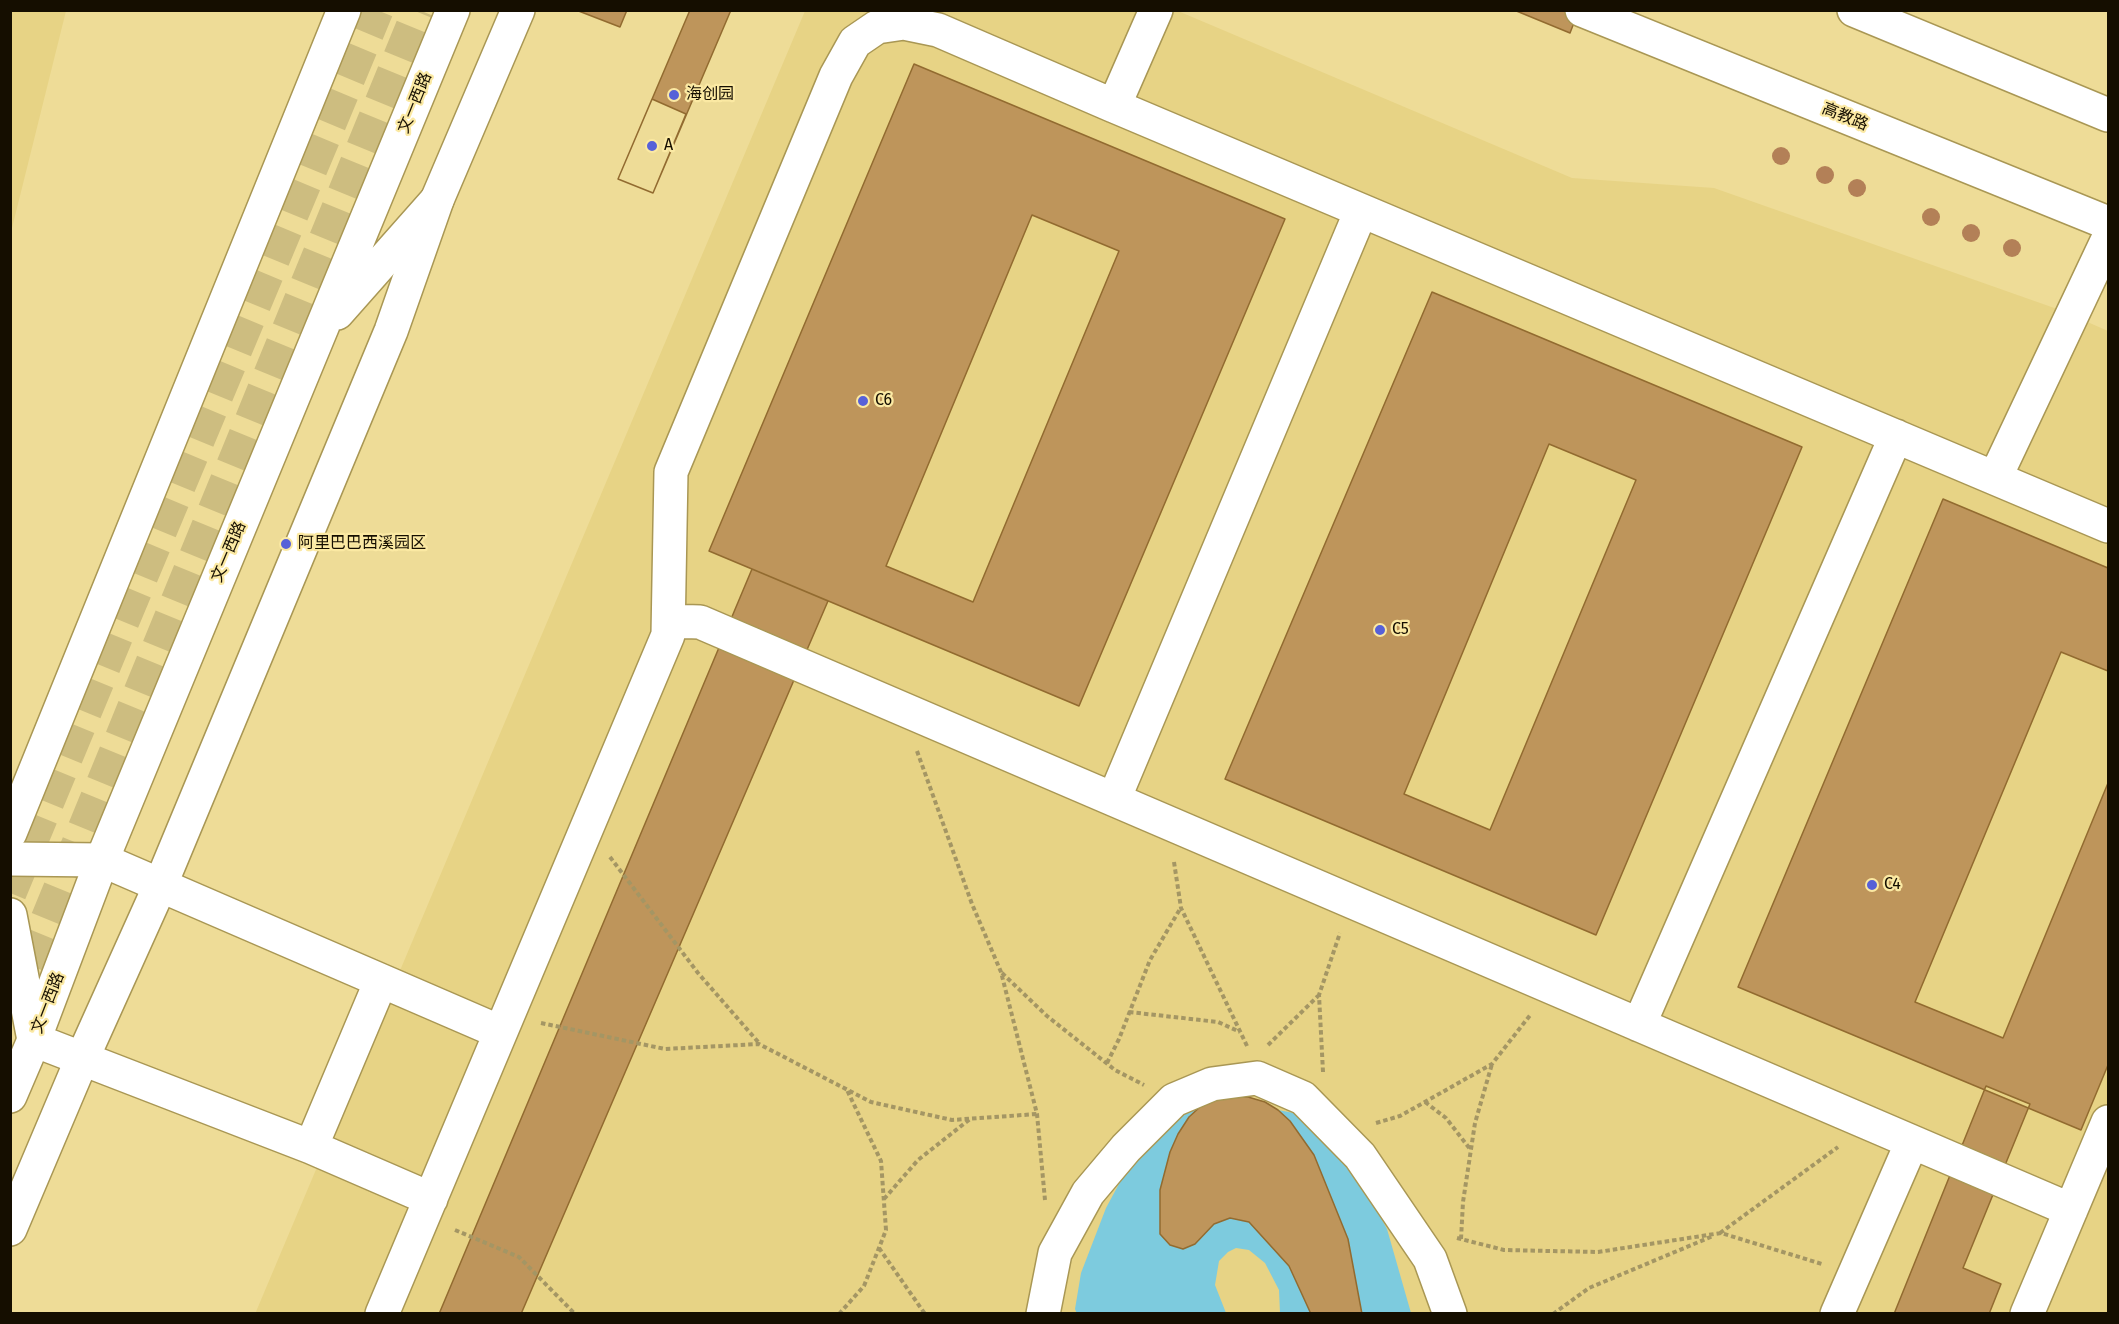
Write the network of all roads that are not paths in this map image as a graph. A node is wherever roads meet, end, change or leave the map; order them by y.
1 (344, 10) edge
2 (453, 10) edge
3 (518, 10) edge
4 (1156, 10) edge
5 (1582, 10) edge
6 (1854, 10) edge
7 (1114, 106) junction
8 (2109, 115) edge
9 (437, 200) junction
10 (1361, 211) junction
11 (2109, 223) edge
12 (2109, 239) edge
13 (320, 332) junction
14 (1896, 436) junction
15 (1995, 478) junction
16 (2109, 526) edge
17 (669, 621) junction
18 (1114, 800) junction
19 (10, 833) edge
20 (10, 859) edge
21 (102, 860) junction
22 (160, 886) junction
23 (10, 915) edge
24 (381, 981) junction
25 (504, 1024) junction
26 (1639, 1025) junction
27 (34, 1040) junction
28 (82, 1059) junction
29 (10, 1096) edge
30 (2109, 1122) edge
31 (1912, 1142) junction
32 (311, 1147) junction
33 (427, 1208) junction
34 (2071, 1210) junction
35 (10, 1229) edge
36 (382, 1314) edge
37 (1043, 1314) edge
38 (1450, 1314) edge
39 (1838, 1314) edge
40 (2027, 1314) edge

1 - 19 street
2 - 13 street, 文一西路
3 - 9 street
4 - 7 street
5 - 11 street, 高教路
6 - 8 street
7 - 10 street
7 - 17 street
9 - 13 street
9 - 22 street
10 - 14 street
10 - 18 street
12 - 15 street
13 - 21 street, 文一西路
14 - 15 street
14 - 26 street
15 - 16 street
17 - 18 street
17 - 25 street
18 - 26 street
20 - 21 street
21 - 22 street
21 - 27 street, 文一西路
22 - 24 street
22 - 28 street
23 - 27 street
24 - 25 street
24 - 32 street
25 - 33 street
26 - 31 street
27 - 28 street
27 - 29 street, 文一西路
28 - 32 street
28 - 35 street
30 - 34 street
31 - 34 street
31 - 39 street
32 - 33 street
33 - 36 street
34 - 40 street
37 - 38 street

